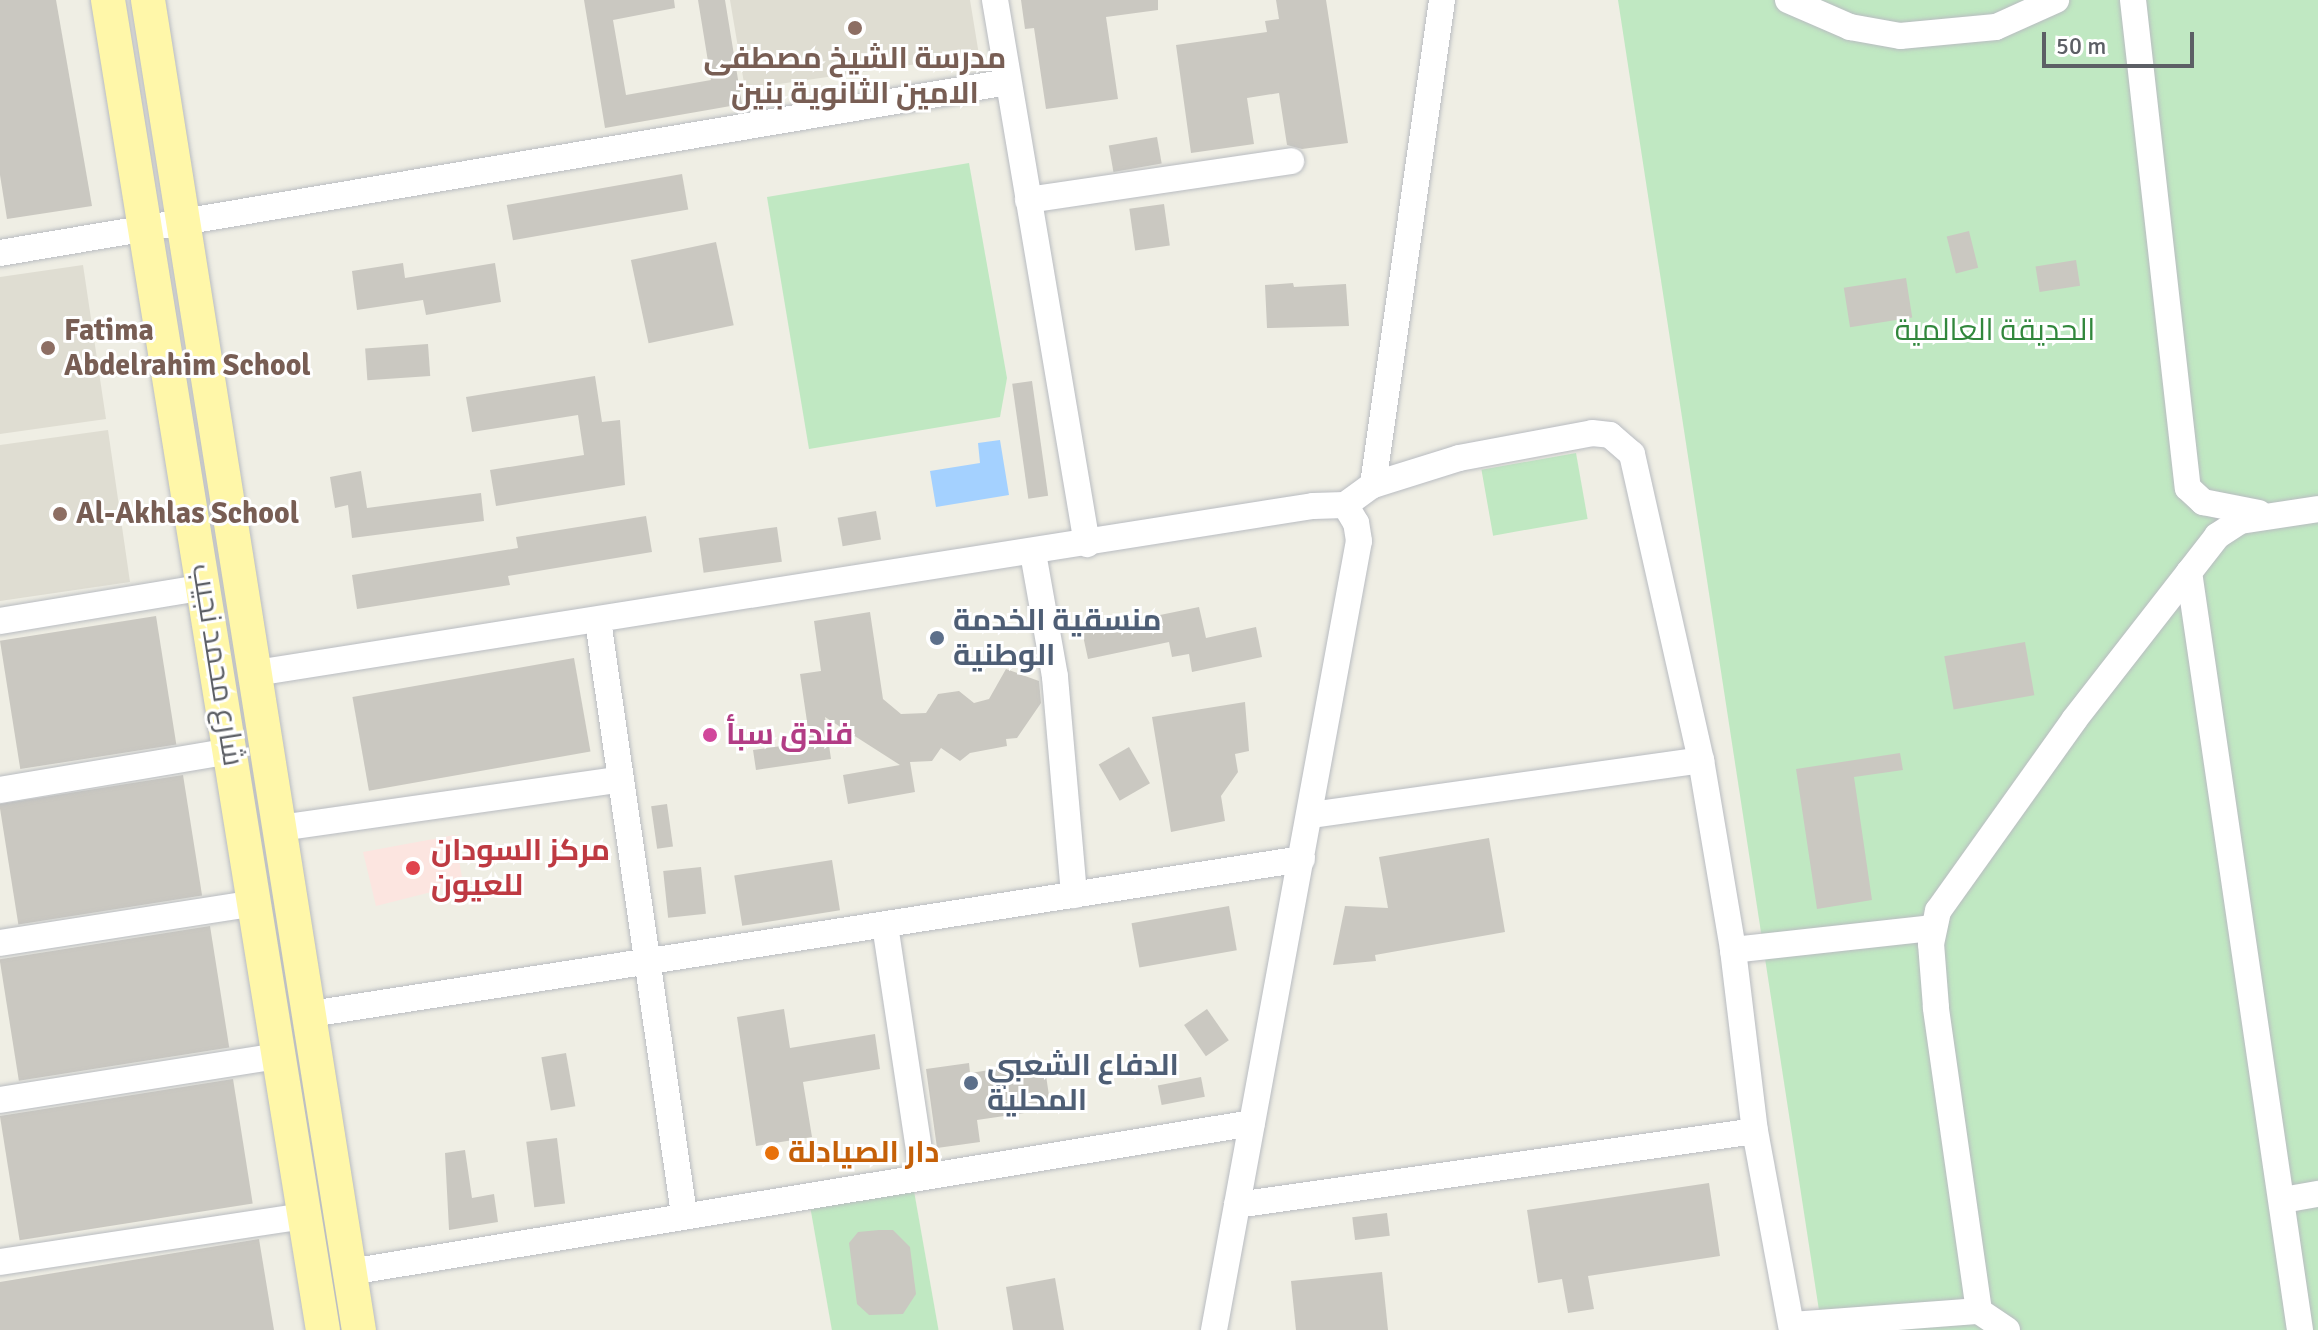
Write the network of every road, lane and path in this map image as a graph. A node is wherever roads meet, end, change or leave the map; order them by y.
1 (108, 0) edge
2 (148, 0) edge
3 (995, 0) edge
4 (1442, 0) edge
5 (1788, 0) edge
6 (2056, 0) edge
7 (2133, 0) edge
8 (1008, 82) junction
9 (1291, 161) dead end
10 (176, 164) junction
11 (133, 169) junction
12 (1028, 200) junction
13 (185, 225) junction
14 (143, 232) junction
15 (0, 253) edge
16 (192, 269) junction
17 (150, 276) junction
18 (1373, 485) junction
19 (1345, 505) junction
20 (2318, 509) edge
21 (2275, 516) junction
22 (1087, 544) junction
23 (1033, 553) junction
24 (2189, 572) junction
25 (206, 587) junction
26 (0, 621) edge
27 (598, 621) junction
28 (256, 673) junction
29 (230, 751) junction
30 (1701, 760) junction
31 (619, 780) junction
32 (0, 790) edge
33 (1311, 815) junction
34 (280, 828) junction
35 (1302, 859) junction
36 (1074, 895) junction
37 (255, 903) junction
38 (885, 925) junction
39 (1932, 928) junction
40 (0, 943) edge
41 (1733, 950) junction
42 (646, 964) junction
43 (311, 1014) junction
44 (278, 1056) junction
45 (0, 1100) edge
46 (1252, 1123) junction
47 (1755, 1131) junction
48 (923, 1176) junction
49 (2318, 1194) edge
50 (2283, 1200) junction
51 (1237, 1205) junction
52 (684, 1214) junction
53 (304, 1216) junction
54 (0, 1262) edge
55 (350, 1272) junction
56 (1979, 1311) junction
57 (1792, 1328) edge
58 (323, 1330) edge
59 (359, 1330) edge
60 (1214, 1330) edge
61 (2007, 1330) edge
62 (2300, 1330) edge

1 - 11 main road, شارع محمد نجيب
2 - 10 main road, شارع محمد نجيب
3 - 8 street
4 - 18 street
5 - 6 street
7 - 21 street
8 - 12 street
8 - 13 street
9 - 12 street
10 - 11 main road
10 - 13 main road, شارع محمد نجيب
11 - 14 main road, شارع محمد نجيب
12 - 22 street
13 - 14 street
13 - 16 main road, شارع محمد نجيب
14 - 15 street
14 - 17 main road, شارع محمد نجيب
16 - 17 main road
16 - 28 main road, شارع محمد نجيب
17 - 25 main road, شارع محمد نجيب
18 - 19 street
18 - 30 street
19 - 22 street
19 - 33 street
20 - 21 street
21 - 24 street
22 - 23 street
23 - 27 street
23 - 36 street
24 - 39 street
24 - 50 street
25 - 26 street
25 - 29 main road, شارع محمد نجيب
27 - 28 street
27 - 31 street
28 - 34 main road, شارع محمد نجيب
29 - 32 street
29 - 37 main road, شارع محمد نجيب
30 - 33 street
30 - 41 street
31 - 34 street
31 - 42 street
33 - 35 street
34 - 43 main road, شارع محمد نجيب
35 - 36 street
35 - 46 street
36 - 38 street
37 - 40 street
37 - 44 main road, شارع محمد نجيب
38 - 42 street
38 - 48 street
39 - 41 street
39 - 56 street
41 - 47 street
42 - 43 street
42 - 52 street
43 - 55 main road, شارع محمد نجيب
44 - 45 street
44 - 53 main road, شارع محمد نجيب
46 - 48 street
46 - 51 street
47 - 51 street
47 - 57 street
48 - 52 street
49 - 50 street
50 - 62 street
51 - 60 street
52 - 55 street
53 - 54 street
53 - 58 main road, شارع محمد نجيب
55 - 59 main road, شارع محمد نجيب
56 - 57 street
56 - 61 street

